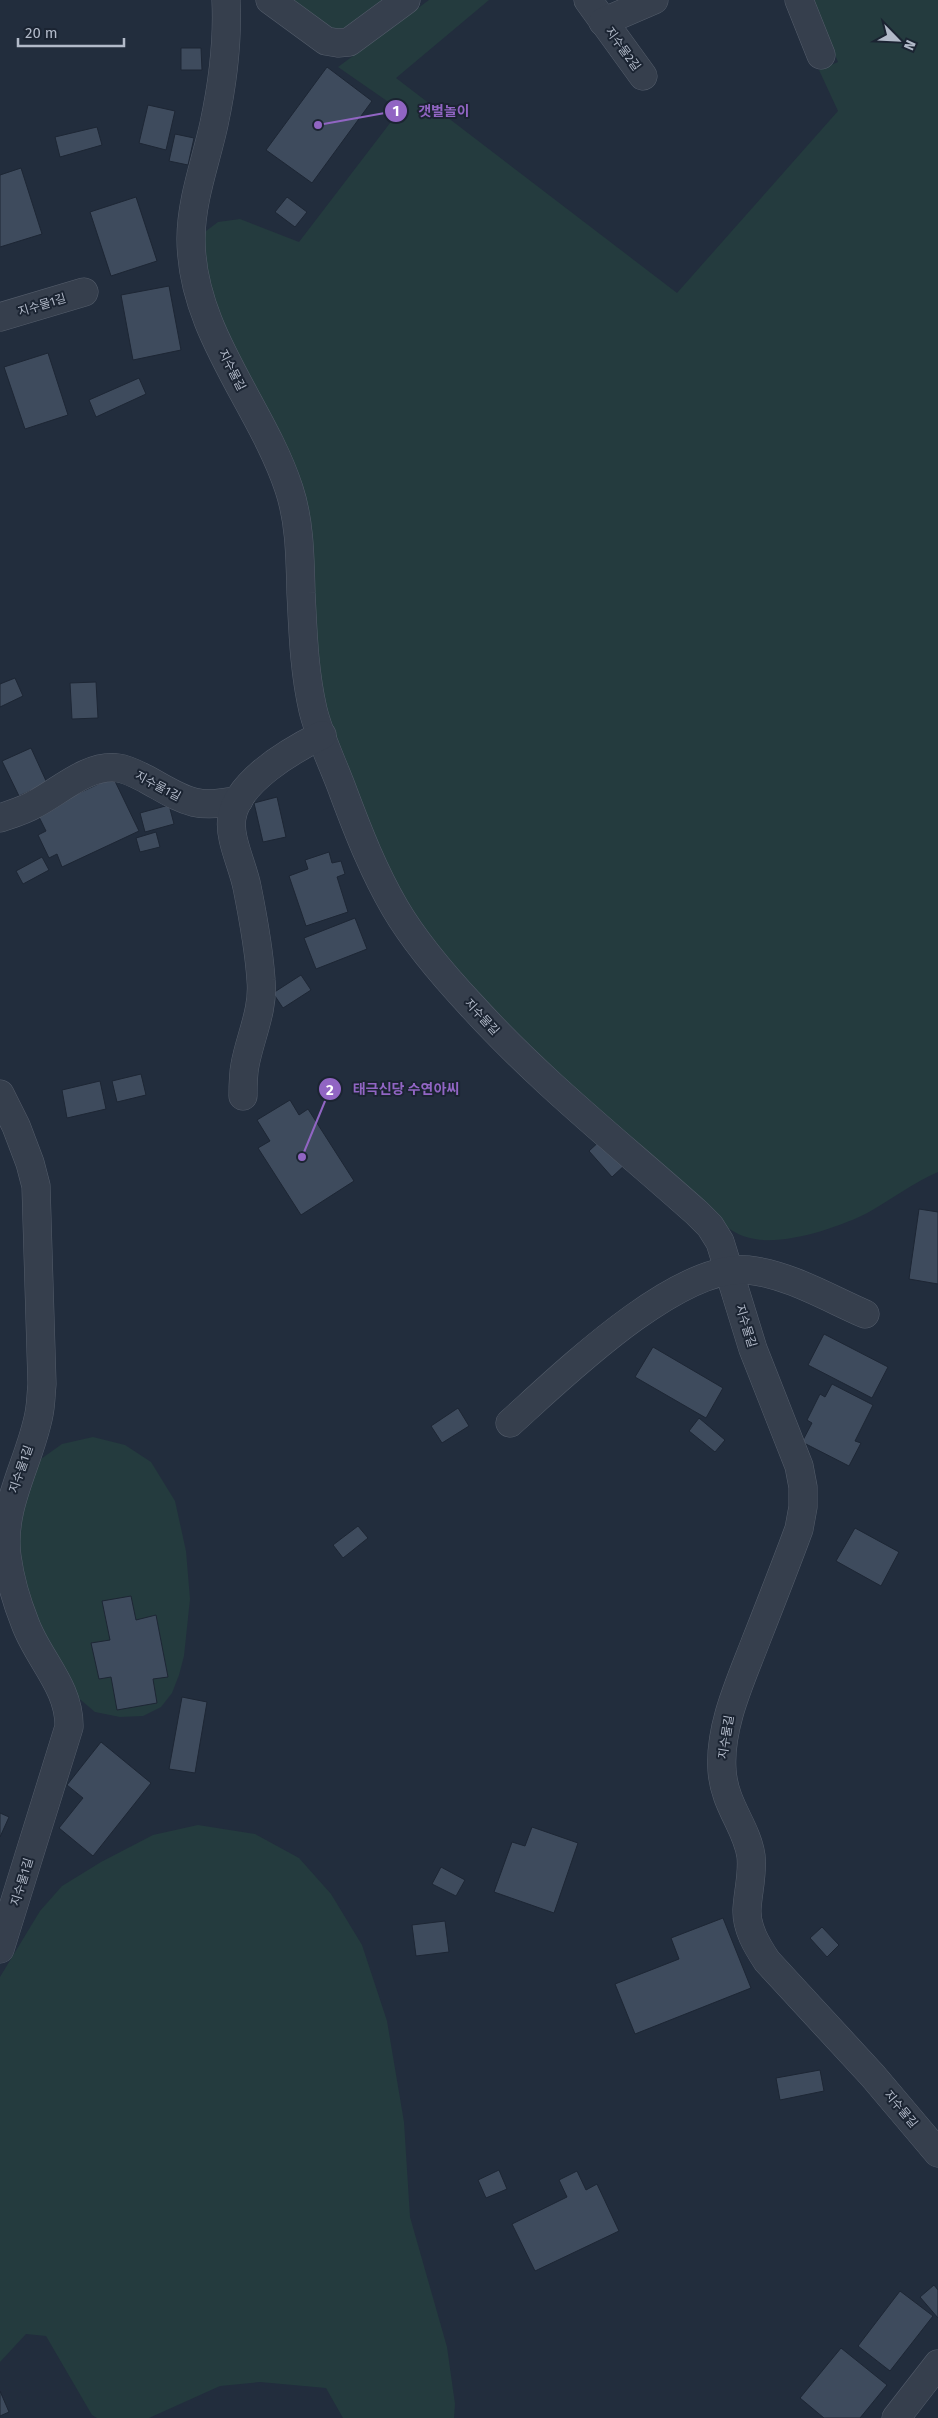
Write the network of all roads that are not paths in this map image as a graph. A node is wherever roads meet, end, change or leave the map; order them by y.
1 (226, 0) edge
2 (270, 0) edge
3 (406, 0) edge
4 (588, 0) edge
5 (654, 0) edge
6 (799, 0) edge
7 (604, 22) junction
8 (821, 55) dead end
9 (643, 76) dead end
10 (84, 292) dead end
11 (0, 317) edge
12 (322, 735) junction
13 (239, 800) junction
14 (0, 818) edge
15 (0, 1094) edge
16 (243, 1096) dead end
17 (729, 1271) junction
18 (865, 1314) dead end
19 (510, 1423) dead end
20 (0, 1949) edge
21 (938, 2154) edge
22 (938, 2364) edge
23 (896, 2418) edge

1 - 12 lane, 지수물길
2 - 3 lane
4 - 7 lane, 지수물2길
5 - 7 lane, 지수물2길
6 - 8 lane
7 - 9 lane, 지수물2길
10 - 11 lane, 지수물1길
12 - 13 lane
12 - 17 lane, 지수물길
13 - 14 lane, 지수물1길
13 - 16 lane
15 - 20 lane, 지수물1길
17 - 18 lane
17 - 19 lane
17 - 21 lane, 지수물길
22 - 23 lane

